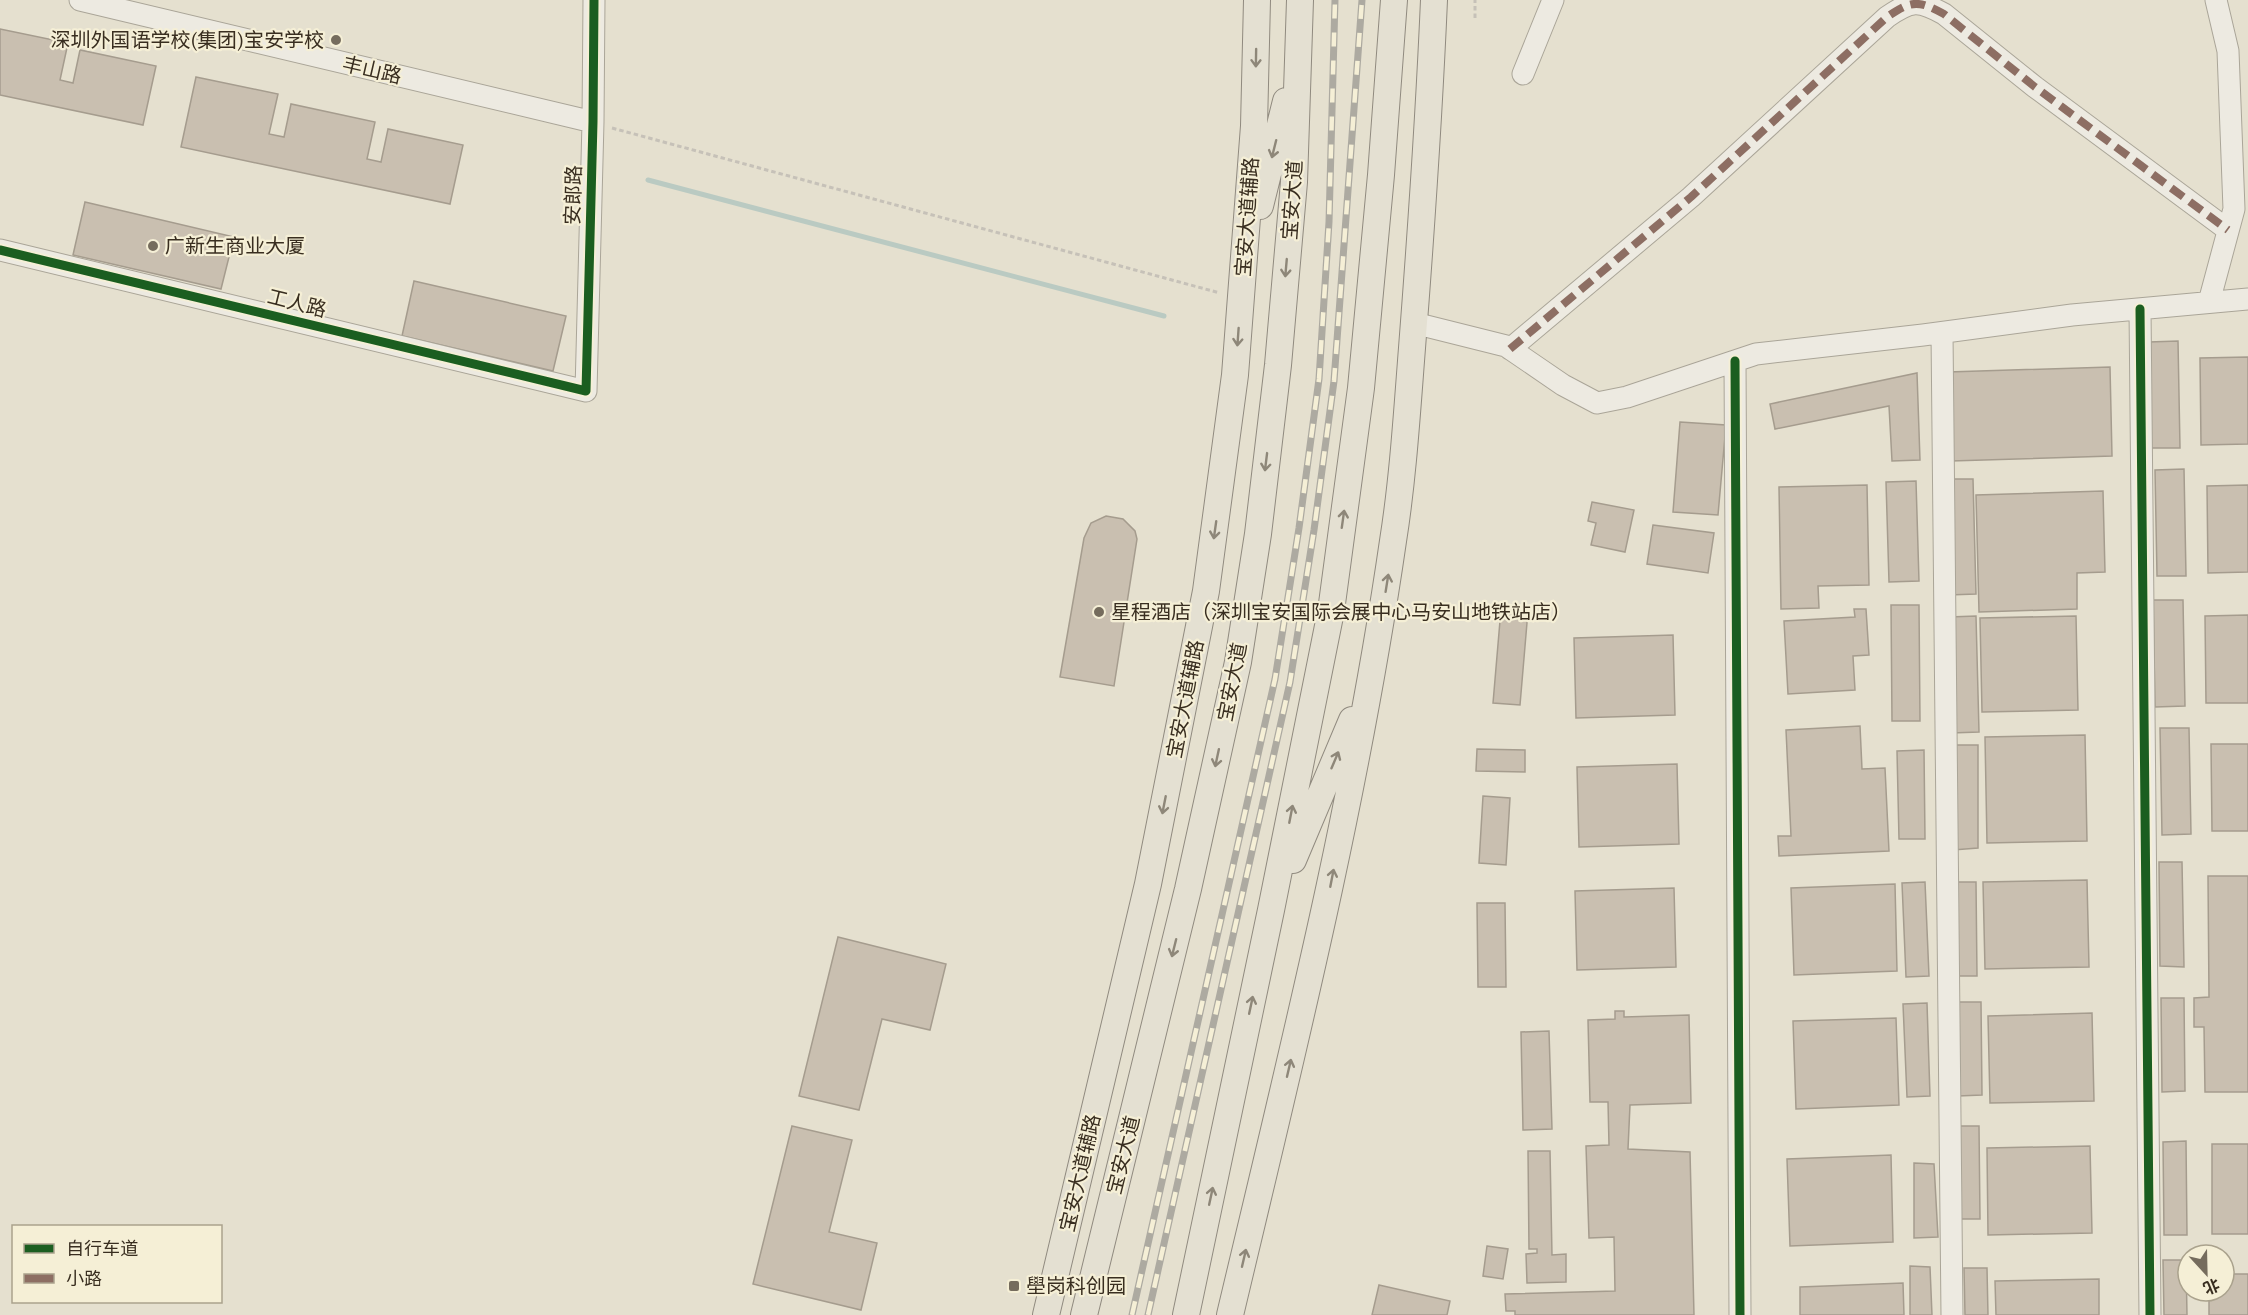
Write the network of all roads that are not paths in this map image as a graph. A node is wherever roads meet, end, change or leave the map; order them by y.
1 (80, 0) edge
2 (594, 0) edge
3 (1257, 0) edge
4 (1300, 0) edge
5 (1394, 0) edge
6 (1434, 0) edge
7 (1553, 0) edge
8 (2216, 0) edge
9 (1299, 52) junction
10 (1523, 74) dead end
11 (593, 122) junction
12 (2228, 230) junction
13 (0, 250) edge
14 (1236, 286) junction
15 (2248, 299) edge
16 (2209, 302) junction
17 (2140, 309) junction
18 (1414, 323) junction
19 (1942, 333) junction
20 (1510, 349) junction
21 (1735, 361) junction
22 (586, 392) joint
23 (1373, 671) junction
24 (1271, 910) junction
25 (1046, 1315) edge
26 (1084, 1315) edge
27 (1186, 1315) edge
28 (1230, 1315) edge
29 (1740, 1315) edge
30 (1952, 1315) edge
31 (2150, 1315) edge

1 - 11 street, 丰山路
2 - 11 street, 安郎路
3 -> 14 main road, 宝安大道辅路
4 - 9 main road, 宝安大道
24 -> 5 main road
6 - 18 main road
7 - 10 street
8 - 12 street
9 -> 14 main road
9 -> 26 main road, 宝安大道
11 - 22 street, 安郎路
12 - 16 street
12 - 20 street
13 - 22 street, 工人路
14 -> 25 main road, 宝安大道辅路
15 - 16 street
16 - 17 street
17 - 19 street
17 - 31 street
18 - 20 street
23 -> 18 main road
19 - 21 street
19 - 30 street
20 - 21 street
21 - 29 street
24 -> 23 main road
28 -> 23 main road
27 -> 24 main road

